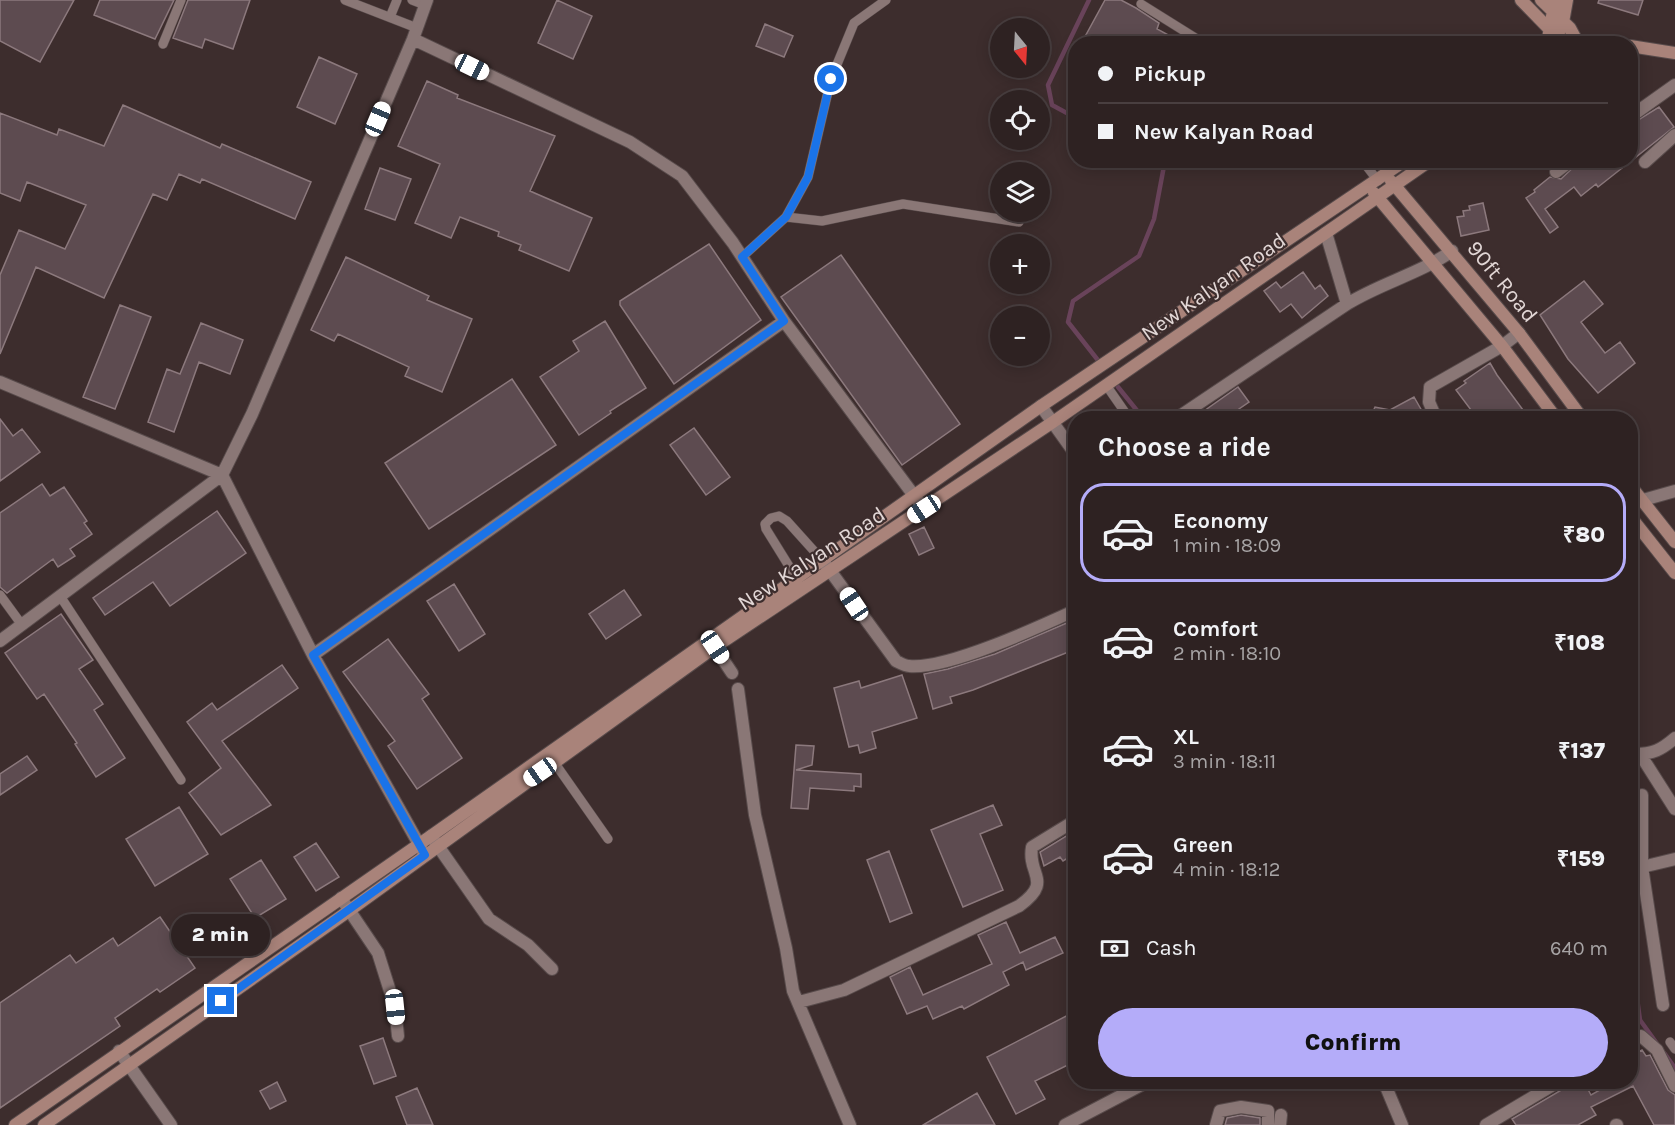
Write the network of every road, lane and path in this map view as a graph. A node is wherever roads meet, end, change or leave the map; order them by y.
1 (181, 0) edge
2 (345, 0) edge
3 (397, 0) edge
4 (412, 0) edge
5 (886, 0) edge
6 (1521, 0) edge
7 (1541, 0) edge
8 (1567, 0) edge
9 (426, 3) edge
10 (1141, 4) dead end
11 (1554, 6) edge
12 (390, 17) junction
13 (1564, 22) junction
14 (1550, 30) junction
15 (415, 33) junction
16 (1192, 36) edge
17 (1549, 36) edge
18 (1554, 36) edge
19 (1560, 36) edge
20 (1574, 36) edge
21 (163, 44) dead end
22 (1638, 47) edge
23 (1675, 53) edge
24 (1675, 85) edge
25 (1638, 111) edge
26 (1675, 135) edge
27 (1645, 162) dead end
28 (1368, 168) edge
29 (1395, 168) edge
30 (1420, 168) edge
31 (1561, 168) edge
32 (1556, 172) dead end
33 (1378, 181) junction
34 (1396, 186) junction
35 (1378, 199) junction
36 (786, 217) junction
37 (990, 218) edge
38 (1326, 233) junction
39 (1452, 251) junction
40 (742, 257) junction
41 (1434, 263) junction
42 (1242, 271) junction
43 (1252, 283) junction
44 (1347, 304) junction
45 (784, 321) junction
46 (1519, 333) junction
47 (1502, 346) junction
48 (0, 382) edge
49 (1106, 385) junction
50 (1041, 406) junction
51 (1069, 411) edge
52 (1124, 411) edge
53 (1187, 411) edge
54 (1433, 411) edge
55 (1551, 411) edge
56 (1577, 411) edge
57 (1068, 412) edge
58 (1053, 422) junction
59 (1068, 444) edge
60 (222, 475) junction
61 (1675, 491) edge
62 (1638, 495) edge
63 (913, 497) junction
64 (1643, 501) junction
65 (924, 509) junction
66 (1638, 526) edge
67 (1675, 542) edge
68 (827, 566) junction
69 (1675, 573) edge
70 (797, 579) junction
71 (0, 595) edge
72 (60, 596) junction
73 (1068, 613) edge
74 (22, 625) junction
75 (0, 641) edge
76 (713, 643) junction
77 (313, 655) junction
78 (732, 673) dead end
79 (738, 689) dead end
80 (1675, 738) edge
81 (1638, 754) edge
82 (550, 758) junction
83 (1638, 758) edge
84 (181, 780) dead end
85 (1642, 795) dead end
86 (1675, 808) edge
87 (1068, 825) edge
88 (608, 839) dead end
89 (435, 841) junction
90 (422, 850) junction
91 (1675, 859) edge
92 (1642, 867) junction
93 (341, 898) junction
94 (350, 910) junction
95 (552, 969) dead end
96 (799, 1002) junction
97 (1663, 1005) dead end
98 (398, 1036) dead end
99 (1638, 1037) edge
100 (119, 1051) junction
101 (129, 1066) junction
102 (1675, 1086) edge
103 (1134, 1089) edge
104 (1387, 1089) edge
105 (1547, 1089) edge
106 (1494, 1123) edge
107 (15, 1125) edge
108 (44, 1125) edge
109 (171, 1125) edge
110 (850, 1125) edge
111 (1065, 1125) edge
112 (1216, 1125) edge
113 (1268, 1125) edge
114 (1402, 1125) edge

1 - 21 lane
2 - 12 lane
3 - 12 lane
4 - 9 lane
5 - 36 lane
6 - 14 street
7 - 11 street
8 - 13 street
9 - 15 street
10 - 16 lane
11 - 13 street
11 - 14 street
12 - 15 lane
13 - 19 street
13 - 20 street
14 - 17 street
14 - 18 street
15 - 40 street
15 - 60 street
22 - 23 street
24 - 25 street
26 - 27 street
28 - 33 lane
29 - 33 street, New Kalyan Road
30 - 34 street, New Kalyan Road
31 - 32 street
33 - 34 street, 90ft Road
33 - 35 street, 90ft Road
33 - 42 street, New Kalyan Road
34 - 35 street, New Kalyan Road
34 - 39 street, 90ft Road
35 - 38 street, New Kalyan Road
35 - 41 street, 90ft Road
36 - 37 lane
36 - 40 lane
38 - 43 street, New Kalyan Road
38 - 44 street
39 - 41 street
39 - 46 street, 90ft Road
40 - 45 street
41 - 44 street
41 - 47 street, 90ft Road
42 - 43 street
42 - 50 street, New Kalyan Road
43 - 49 street, New Kalyan Road
44 - 53 street
45 - 63 street
45 - 77 street
46 - 47 street
46 - 56 street, 90ft Road
47 - 54 street
47 - 55 street, 90ft Road
48 - 60 street
49 - 51 street, New Kalyan Road
49 - 52 lane
50 - 58 street
50 - 63 street, New Kalyan Road
57 - 58 street, New Kalyan Road
58 - 59 street
58 - 65 street, New Kalyan Road
60 - 72 street
60 - 77 street
61 - 64 street
62 - 64 street
63 - 65 street
63 - 68 street, New Kalyan Road
64 - 67 street
65 - 68 street, New Kalyan Road
66 - 69 street
68 - 70 street, New Kalyan Road
68 - 70 lane
68 - 73 street
68 - 76 street, New Kalyan Road
70 - 76 street, New Kalyan Road
71 - 74 lane
72 - 74 street
72 - 84 lane
74 - 75 street
76 - 78 street
76 - 82 street, New Kalyan Road
77 - 90 street
79 - 96 street
80 - 81 street
82 - 88 lane
82 - 89 street, New Kalyan Road
83 - 86 street
85 - 92 street
87 - 96 street
89 - 90 street, New Kalyan Road
89 - 95 street
90 - 93 street
90 - 94 street
91 - 92 street
92 - 97 street
93 - 94 street
93 - 100 street
94 - 98 street
94 - 101 street
96 - 110 street
99 - 102 street
100 - 101 street
100 - 107 street
101 - 108 street
101 - 109 street
103 - 111 street
104 - 114 street
105 - 106 street
112 - 113 street

